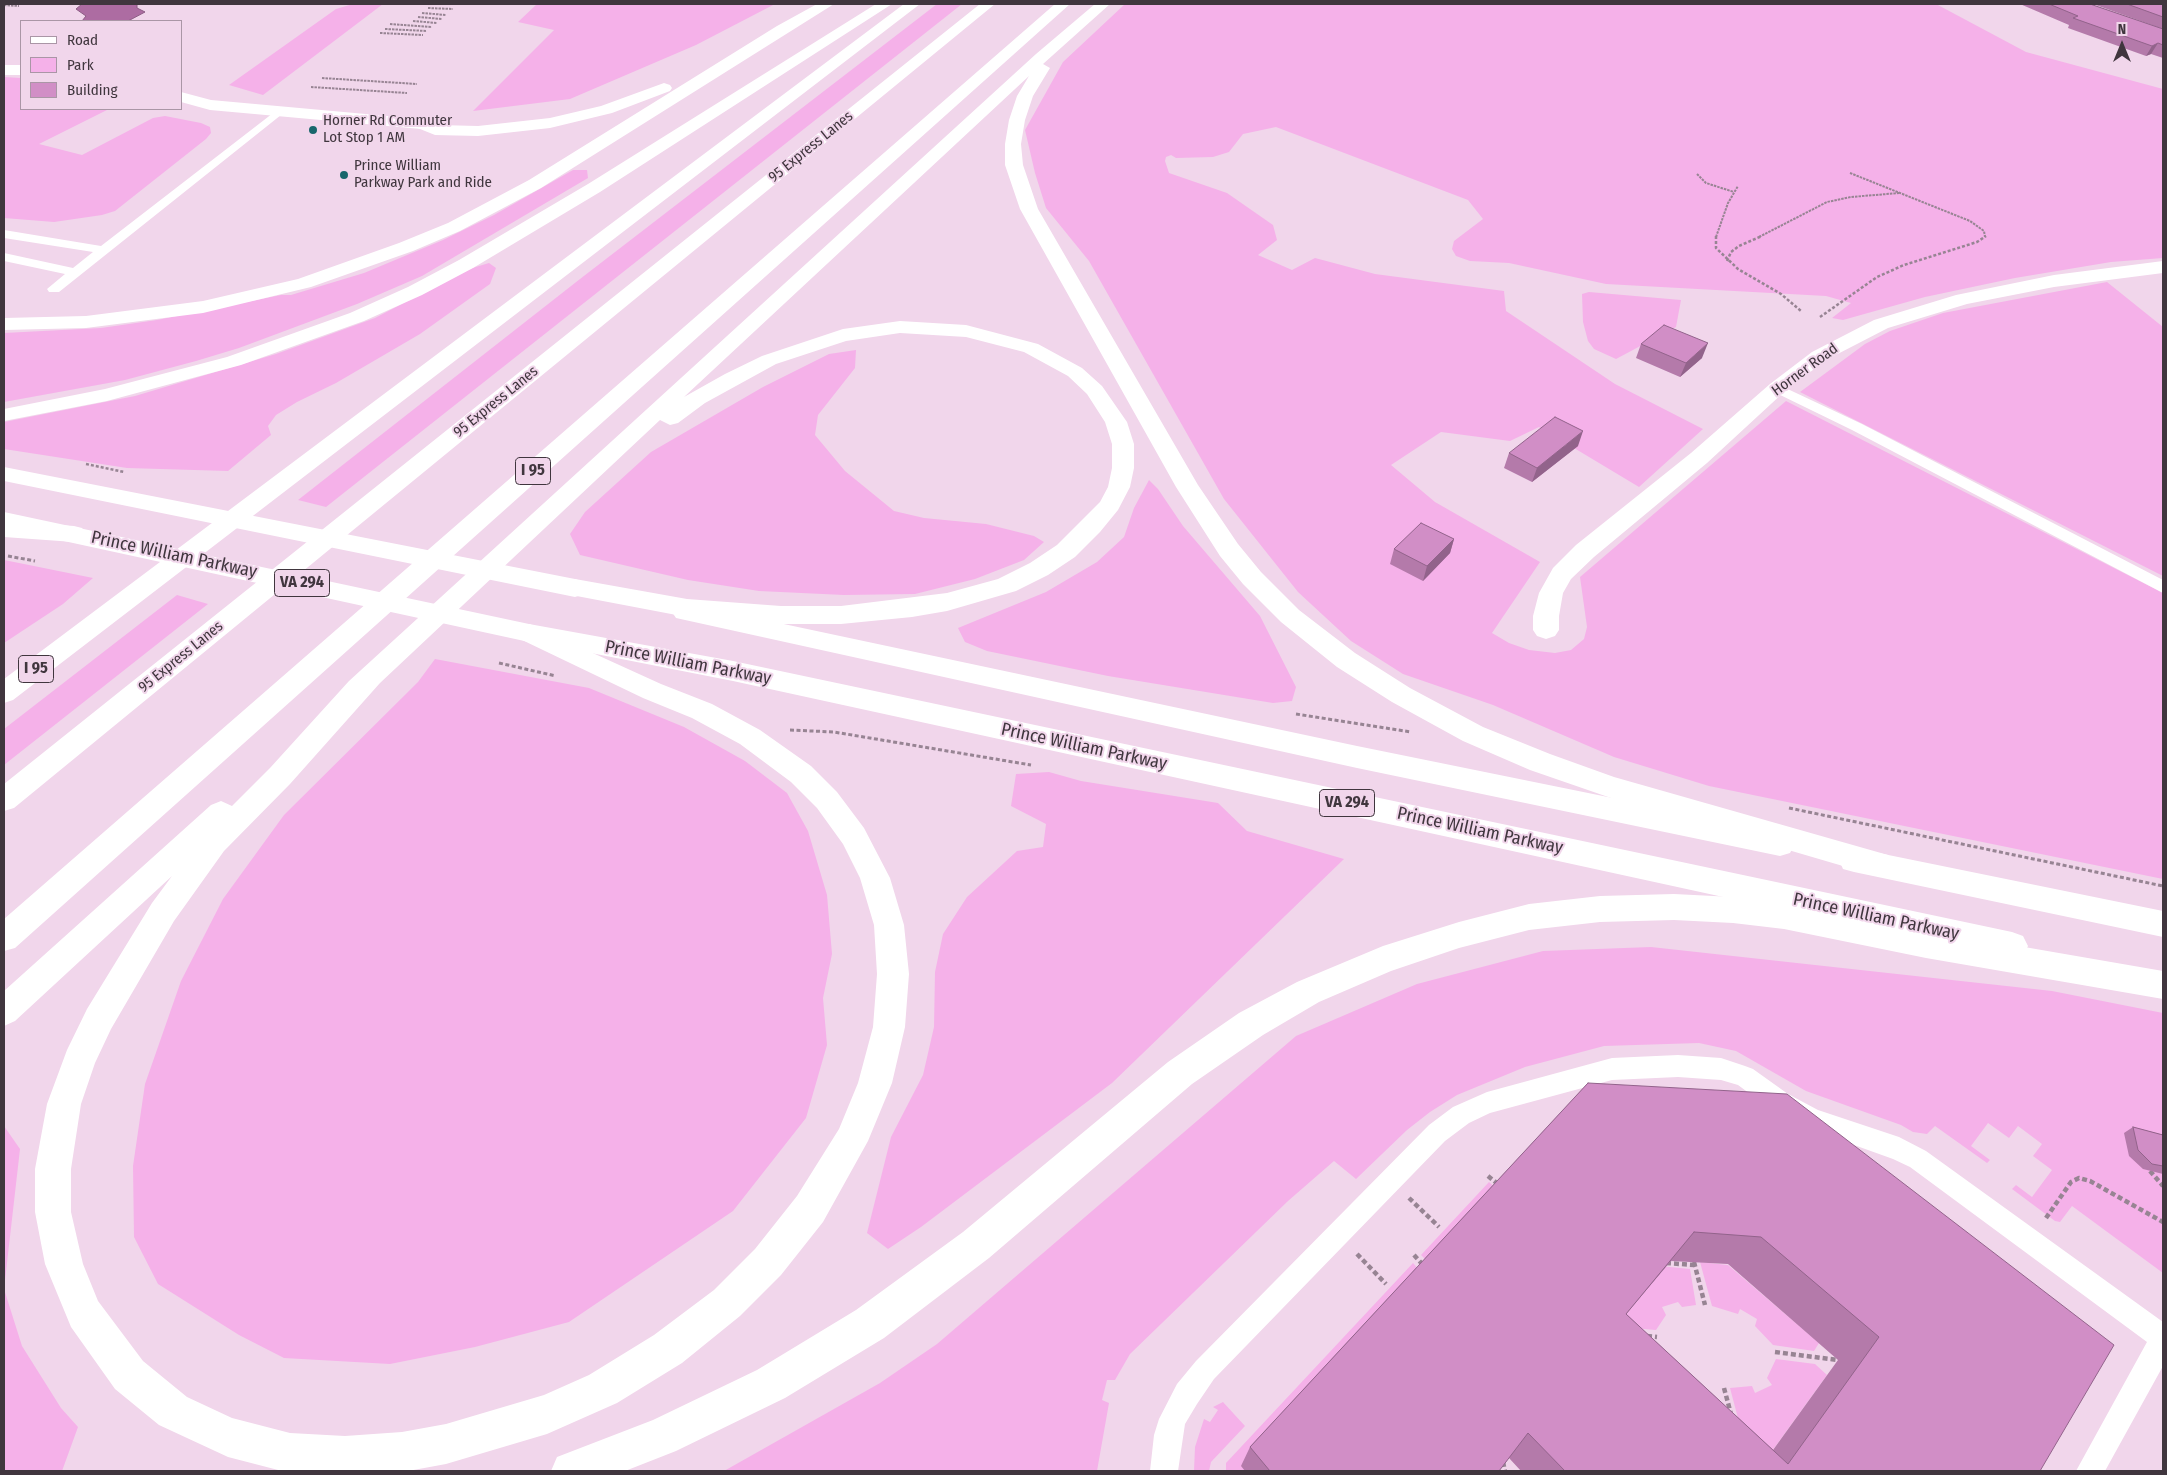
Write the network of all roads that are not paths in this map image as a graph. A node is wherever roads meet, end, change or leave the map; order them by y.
1 (827, 4) edge
2 (885, 4) edge
3 (913, 4) edge
4 (988, 4) edge
5 (1062, 4) edge
6 (1098, 9) edge
7 (782, 29) junction
8 (4, 60) edge
9 (20, 60) edge
10 (704, 66) junction
11 (4, 70) edge
12 (20, 70) edge
13 (182, 97) edge
14 (278, 113) junction
15 (421, 124) junction
16 (4, 234) edge
17 (102, 250) junction
18 (4, 257) edge
19 (2163, 267) edge
20 (74, 272) junction
21 (54, 289) dead end
22 (4, 324) edge
23 (1777, 388) junction
24 (4, 415) edge
25 (4, 474) edge
26 (586, 480) junction
27 (4, 520) edge
28 (4, 529) edge
29 (74, 534) junction
30 (2163, 587) edge
31 (575, 588) junction
32 (1546, 630) dead end
33 (529, 633) junction
34 (67, 645) junction
35 (372, 675) junction
36 (4, 682) edge
37 (4, 693) edge
38 (271, 702) junction
39 (4, 800) edge
40 (1876, 864) junction
41 (4, 920) edge
42 (2163, 924) edge
43 (4, 938) edge
44 (2163, 979) edge
45 (2163, 985) edge
46 (4, 1011) edge
47 (2163, 1339) edge
48 (571, 1471) edge
49 (1164, 1471) edge
50 (2090, 1471) edge

1 - 7 main road
2 - 24 main road
3 - 34 main road, I 95
4 - 39 main road, 95 Express Lanes
5 - 38 main road, I 95
6 - 26 main road
6 - 40 main road
7 - 10 main road
7 - 22 main road
8 - 9 main road
10 - 15 main road
10 - 15 main road
11 - 12 main road
13 - 14 main road
14 - 15 main road
14 - 17 lane
16 - 17 lane
17 - 20 lane
18 - 20 lane
19 - 23 main road, Horner Road
20 - 21 lane
23 - 30 lane
23 - 32 main road, Horner Road
25 - 31 main road
26 - 31 main road
26 - 35 main road
27 - 29 main road, Prince William Parkway / VA 294
28 - 29 main road
29 - 33 main road, Prince William Parkway / VA 294
31 - 40 main road
33 - 35 main road
33 - 44 main road, Prince William Parkway / VA 294
34 - 36 main road
34 - 37 main road, I 95
35 - 46 main road
38 - 41 main road
38 - 43 main road, I 95
40 - 42 main road
45 - 48 main road
47 - 49 lane
47 - 50 lane

